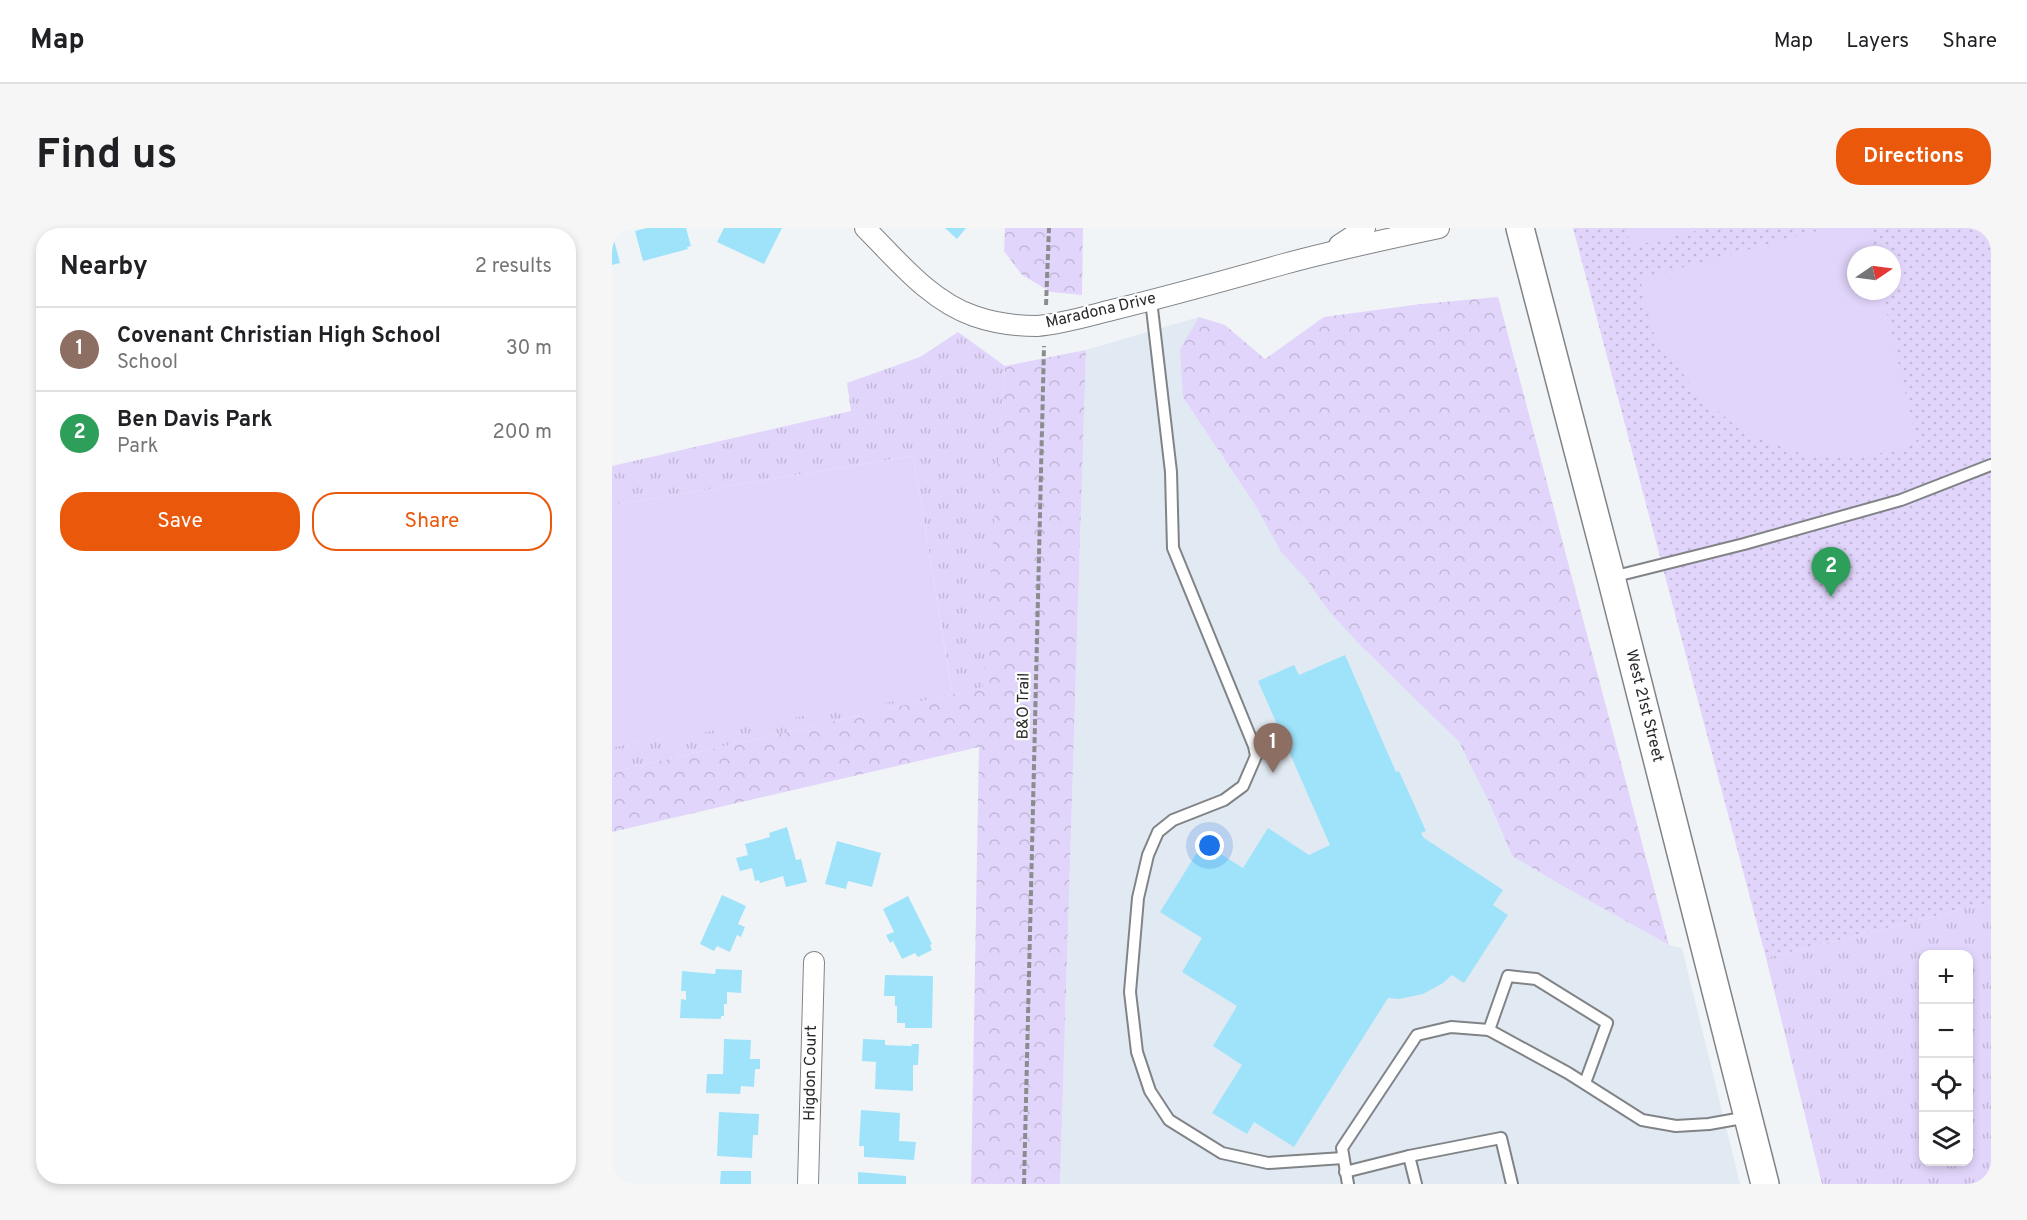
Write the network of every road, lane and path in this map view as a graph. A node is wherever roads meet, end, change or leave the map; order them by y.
1 (865, 228) edge
2 (1049, 228) edge
3 (1365, 228) edge
4 (1439, 228) edge
5 (1521, 228) edge
6 (1329, 252) junction
7 (1151, 300) junction
8 (1045, 325) junction
9 (1991, 465) edge
10 (1611, 577) junction
11 (814, 962) dead end
12 (1489, 1030) junction
13 (1585, 1083) junction
14 (1748, 1117) junction
15 (1409, 1156) junction
16 (1343, 1158) junction
17 (1346, 1172) junction
18 (808, 1184) edge
19 (1024, 1184) edge
20 (1348, 1184) edge
21 (1416, 1184) edge
22 (1512, 1184) edge
23 (1765, 1184) edge

1 - 8 street, Maradona Drive
2 - 8 path, B&O Trail
3 - 6 street, Maradona Drive
4 - 6 street, Maradona Drive
5 - 10 street, West 21st Street
6 - 7 street, Maradona Drive
7 - 8 street, Maradona Drive
7 - 16 lane
8 - 19 path, B&O Trail
9 - 10 lane
10 - 14 street, West 21st Street
11 - 18 street, Higdon Court
12 - 13 lane
12 - 13 lane
12 - 16 lane
13 - 14 lane
14 - 23 street, West 21st Street
15 - 17 lane
15 - 21 lane
15 - 22 lane
16 - 17 lane
17 - 20 lane

